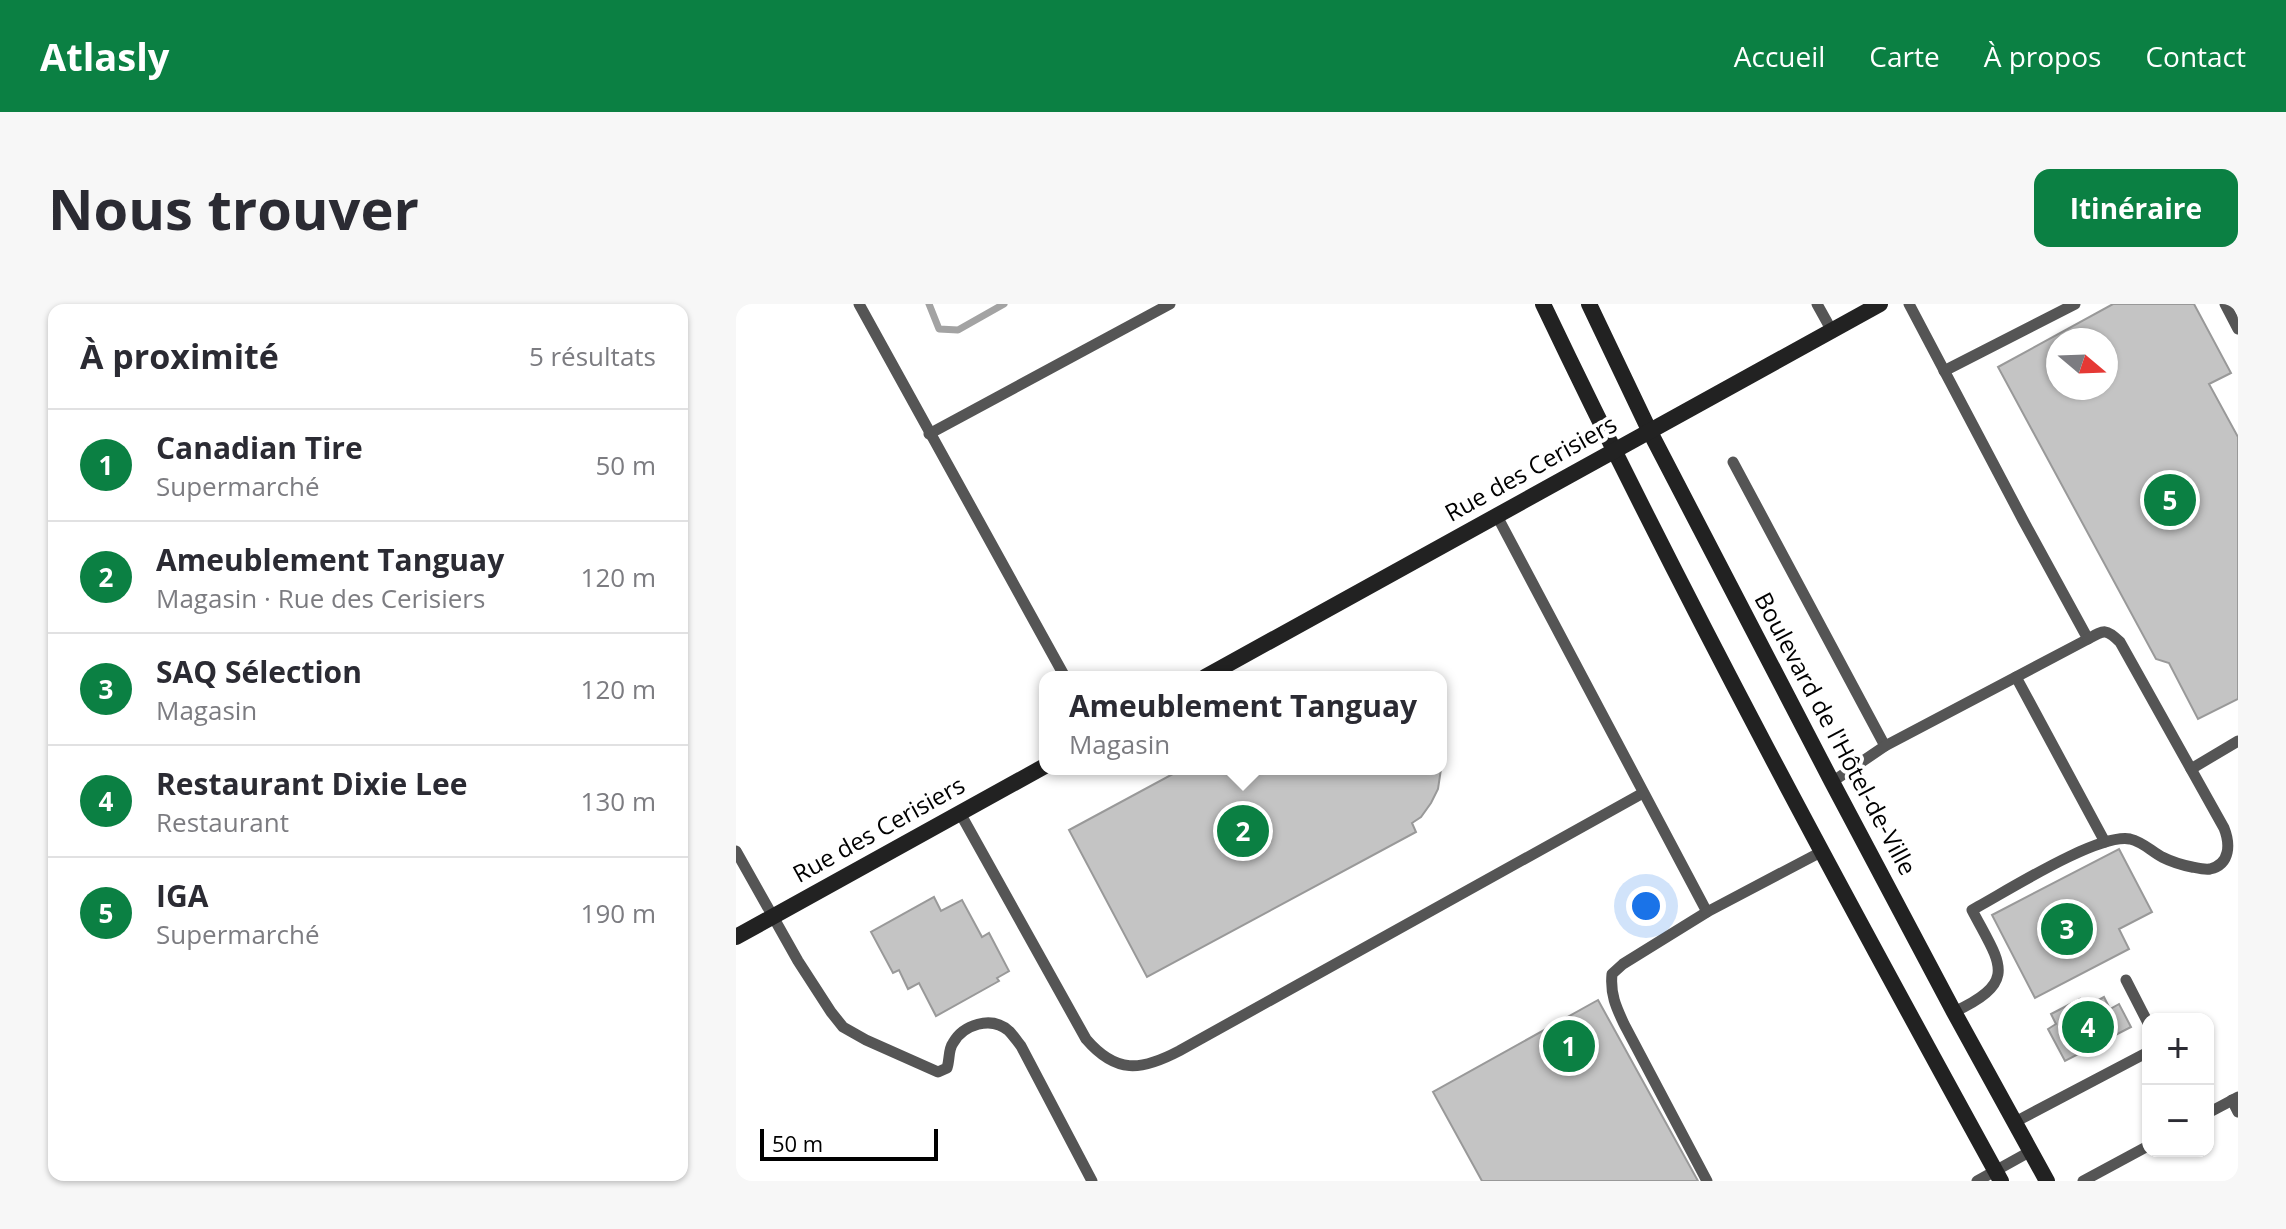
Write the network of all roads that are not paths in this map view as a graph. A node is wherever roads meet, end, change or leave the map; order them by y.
1 (859, 304) edge
2 (1170, 304) edge
3 (1543, 304) edge
4 (1589, 304) edge
5 (1817, 304) edge
6 (1880, 304) edge
7 (1909, 304) edge
8 (2075, 304) edge
9 (2225, 304) edge
10 (2238, 329) edge
11 (1832, 331) junction
12 (1944, 371) junction
13 (1650, 432) junction
14 (929, 434) junction
15 (1613, 452) junction
16 (1733, 462) dead end
17 (1497, 516) junction
18 (2088, 639) junction
19 (1062, 671) edge
20 (1216, 671) edge
21 (2016, 677) junction
22 (2238, 741) edge
23 (1885, 746) junction
24 (1039, 769) edge
25 (2191, 769) junction
26 (1832, 782) junction
27 (1643, 793) junction
28 (960, 813) junction
29 (2105, 842) junction
30 (736, 851) edge
31 (1821, 852) junction
32 (1707, 912) junction
33 (773, 917) junction
34 (736, 937) edge
35 (2126, 980) dead end
36 (1954, 1012) junction
37 (2143, 1013) edge
38 (2142, 1055) edge
39 (2236, 1103) edge
40 (2214, 1111) edge
41 (2015, 1122) junction
42 (2142, 1149) edge
43 (2031, 1151) junction
44 (1998, 1176) edge
45 (2091, 1179) edge
46 (1092, 1181) edge
47 (1707, 1181) edge
48 (1977, 1181) edge
49 (2047, 1181) edge

1 - 14 lane
2 - 14 lane
3 - 15 main road
4 - 13 main road, Boulevard de l'Hôtel-de-Ville
5 - 11 lane
6 - 11 main road, Rue des Cerisiers
7 - 12 lane
8 - 12 lane
9 - 10 lane
11 - 13 main road, Rue des Cerisiers
12 - 18 lane
13 - 15 main road, Rue des Cerisiers
13 - 26 main road, Boulevard de l'Hôtel-de-Ville
14 - 19 lane
15 - 17 main road, Rue des Cerisiers
15 - 31 main road
16 - 23 lane
17 - 20 main road, Rue des Cerisiers
17 - 27 lane
18 - 21 lane
18 - 25 lane
21 - 23 lane
21 - 29 lane
22 - 25 lane
23 - 26 lane
24 - 28 main road, Rue des Cerisiers
25 - 29 lane
26 - 36 main road, Boulevard de l'Hôtel-de-Ville
27 - 28 lane
27 - 32 lane
28 - 33 main road, Rue des Cerisiers
29 - 36 lane
30 - 33 lane
31 - 32 lane
31 - 44 main road
32 - 47 lane
33 - 34 main road, Rue des Cerisiers
33 - 46 lane
35 - 37 lane
36 - 41 main road, Boulevard de l'Hôtel-de-Ville
38 - 41 lane
39 - 40 lane
41 - 43 main road, Boulevard de l'Hôtel-de-Ville
42 - 45 lane
43 - 44 lane
43 - 49 main road, Boulevard de l'Hôtel-de-Ville
44 - 48 lane

